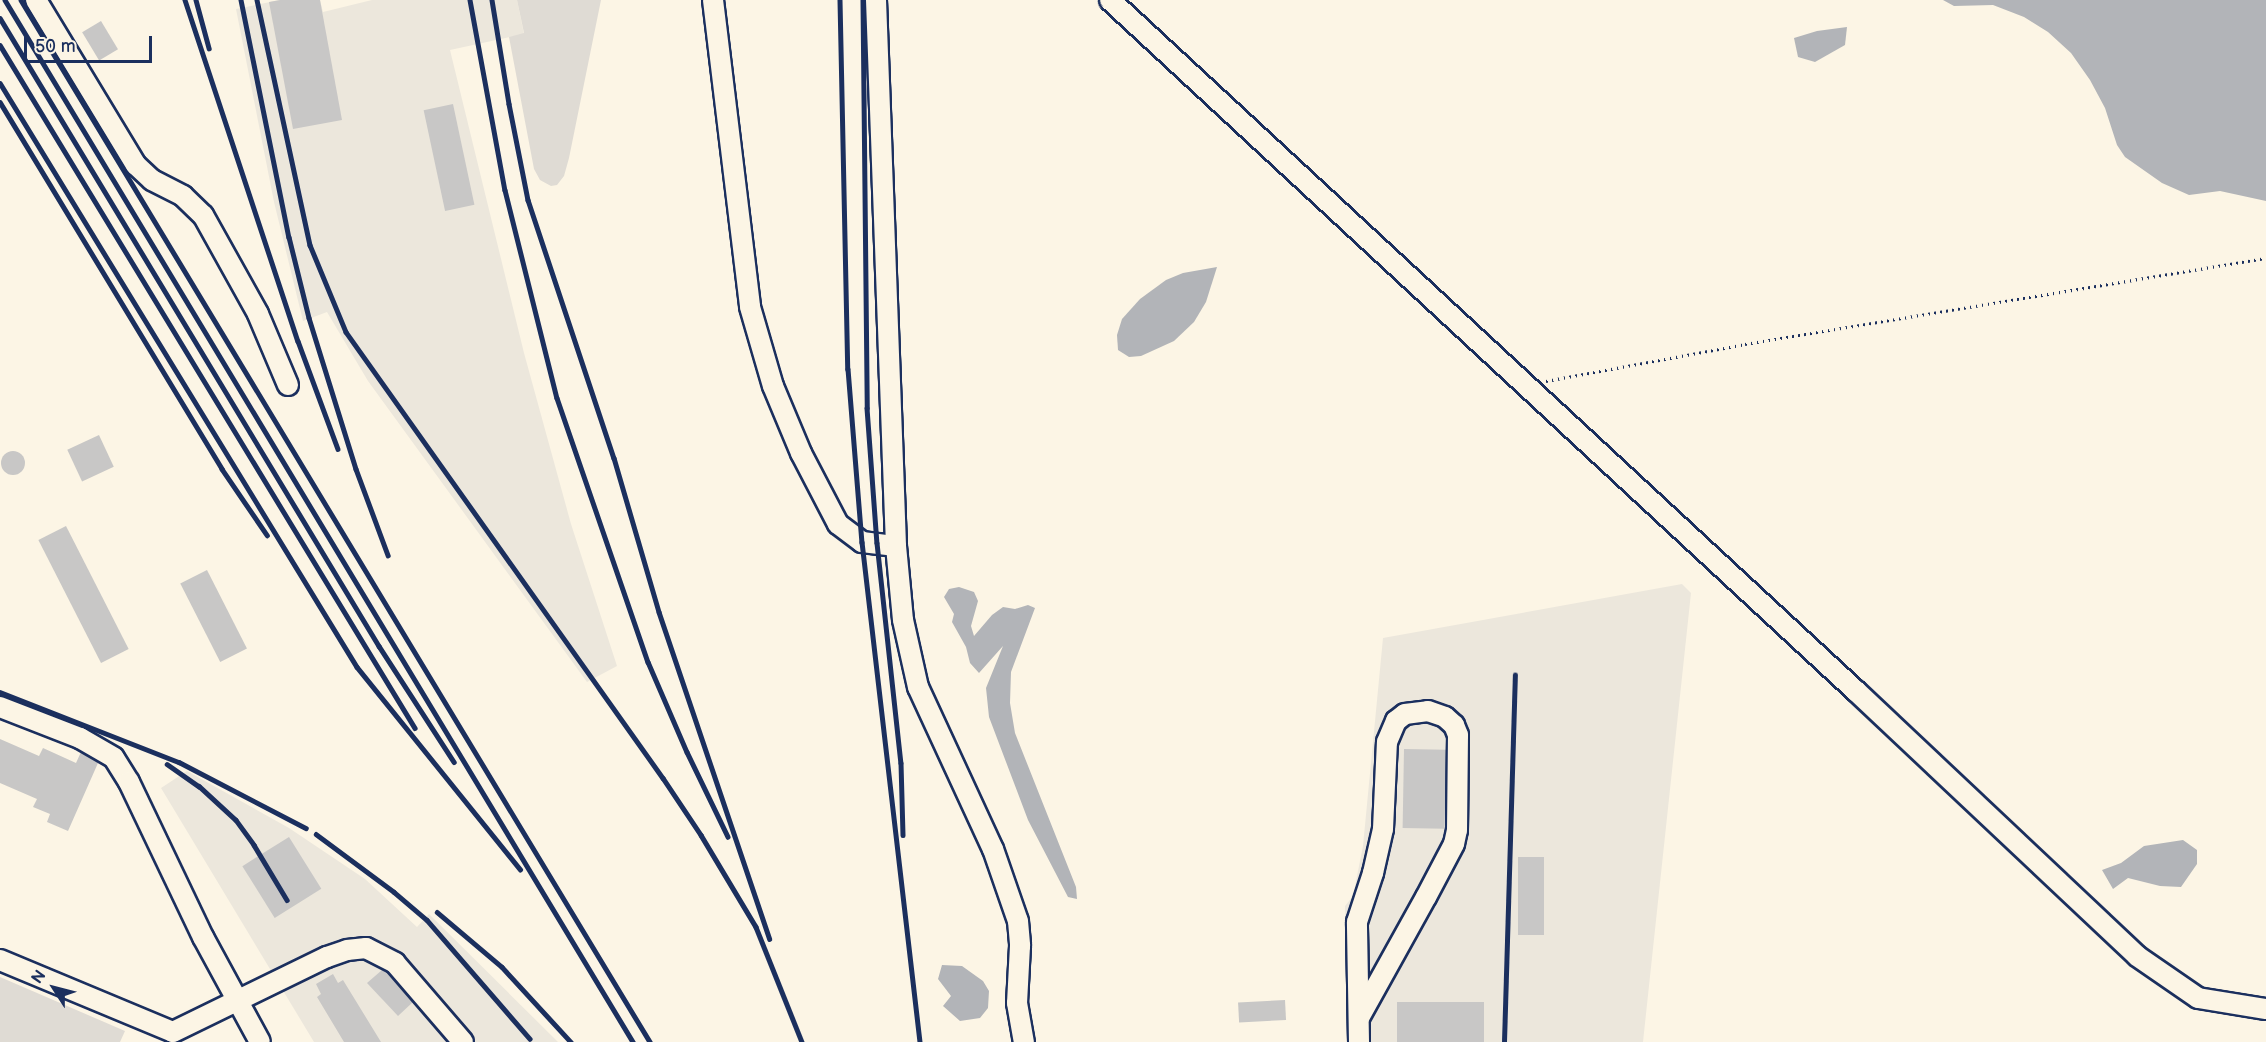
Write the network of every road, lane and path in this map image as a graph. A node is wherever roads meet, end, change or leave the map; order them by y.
1 (36, 0) edge
2 (713, 0) edge
3 (876, 0) edge
4 (1110, 0) edge
5 (2266, 258) edge
6 (288, 385) dead end
7 (1525, 385) junction
8 (896, 546) junction
9 (0, 706) edge
10 (0, 960) edge
11 (236, 1001) junction
12 (2266, 1009) edge
13 (1359, 1018) junction
14 (167, 1037) edge
15 (260, 1042) edge
16 (463, 1042) edge
17 (1024, 1042) edge
18 (1359, 1042) edge

1 - 6 street
2 - 8 street
3 - 8 street
4 - 7 street
5 - 7 path
7 - 12 street
8 - 17 street
9 - 11 street
10 - 14 street
11 - 14 street
11 - 15 street
11 - 16 street
13 - 13 street
13 - 18 street

